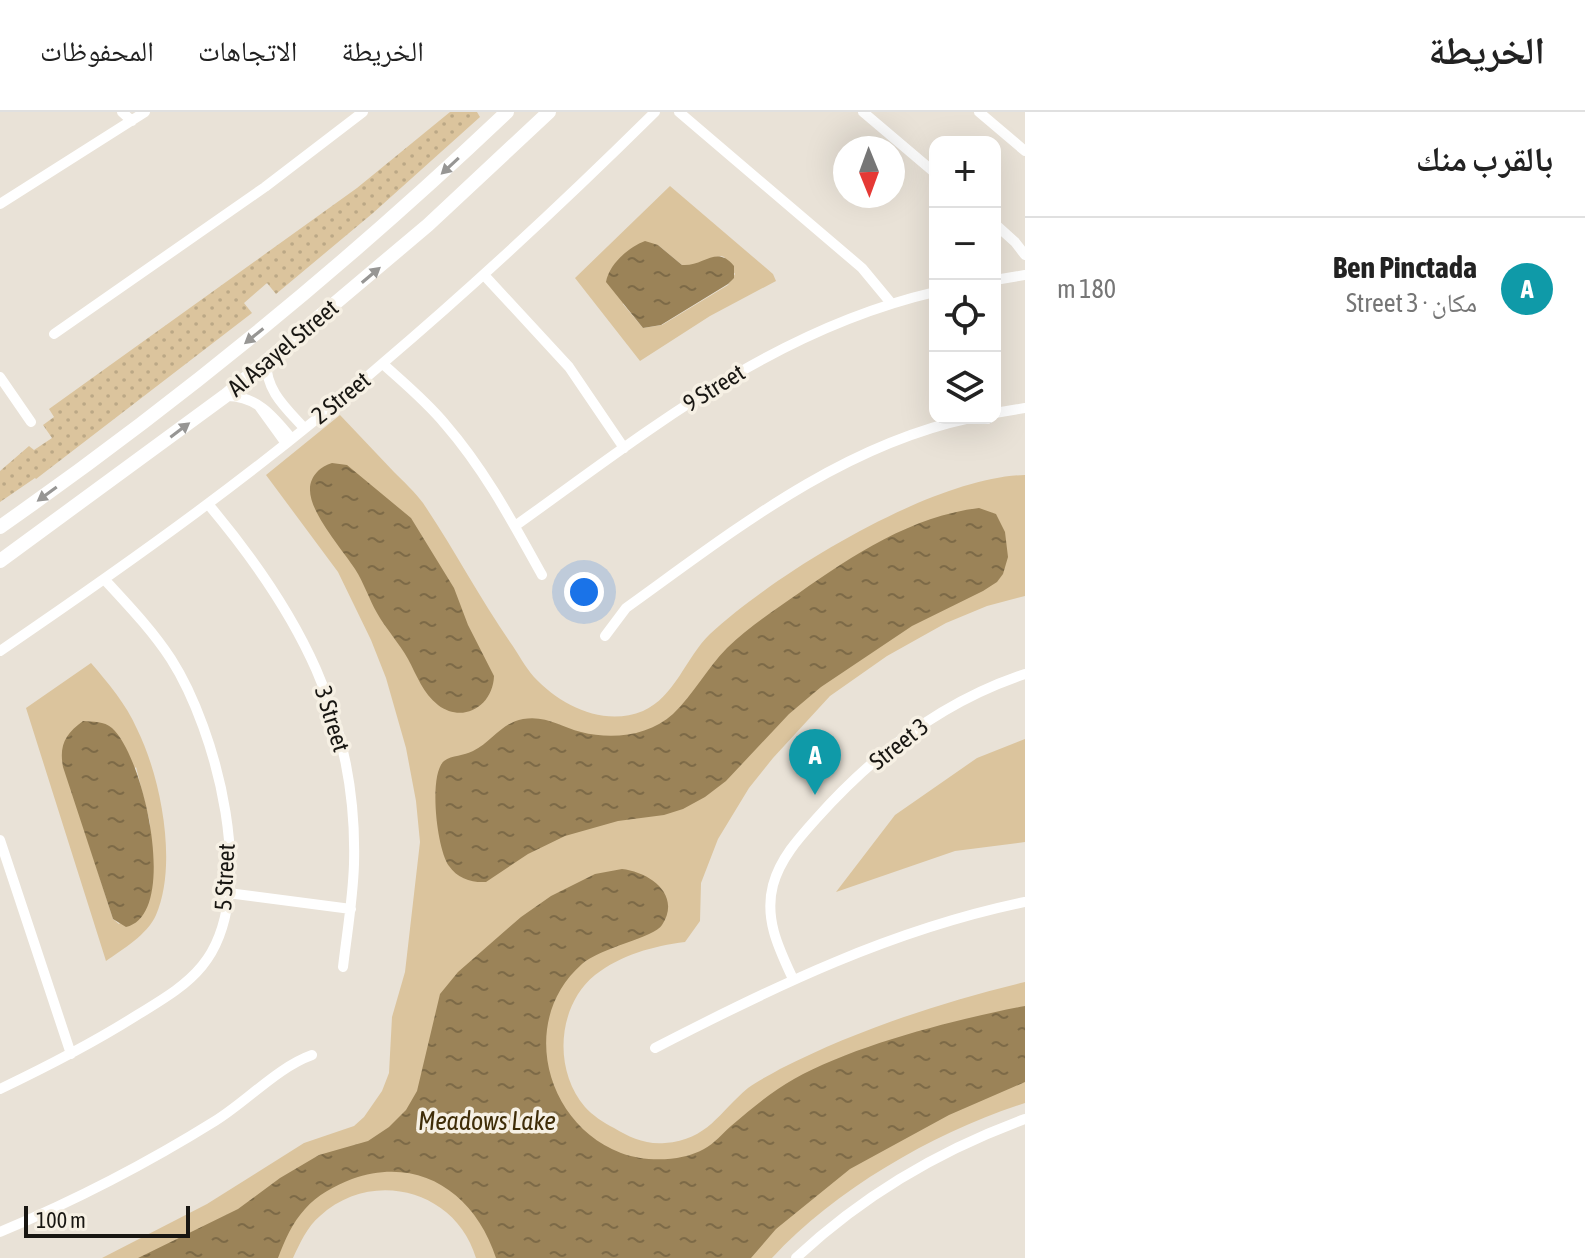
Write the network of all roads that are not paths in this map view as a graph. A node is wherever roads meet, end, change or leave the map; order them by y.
1 (122, 112) edge
2 (145, 112) edge
3 (363, 112) edge
4 (507, 112) edge
5 (549, 112) edge
6 (655, 112) edge
7 (679, 112) edge
8 (863, 112) edge
9 (979, 112) edge
10 (132, 121) junction
11 (1025, 151) edge
12 (929, 168) edge
13 (0, 204) edge
14 (1001, 229) edge
15 (1025, 255) edge
16 (484, 275) junction
17 (1025, 275) edge
18 (1001, 279) edge
19 (929, 294) edge
20 (891, 303) junction
21 (54, 334) dead end
22 (266, 361) junction
23 (383, 364) junction
24 (0, 377) edge
25 (4, 391) edge
26 (274, 393) junction
27 (225, 396) junction
28 (259, 404) junction
29 (1025, 408) edge
30 (1001, 412) edge
31 (31, 422) dead end
32 (951, 424) edge
33 (304, 428) junction
34 (288, 440) junction
35 (624, 448) junction
36 (208, 504) junction
37 (515, 526) junction
38 (0, 527) edge
39 (0, 561) edge
40 (542, 575) dead end
41 (105, 580) junction
42 (605, 636) dead end
43 (0, 651) edge
44 (1025, 674) edge
45 (0, 840) edge
46 (228, 893) junction
47 (1025, 902) edge
48 (351, 909) junction
49 (343, 967) dead end
50 (793, 979) junction
51 (655, 1048) dead end
52 (71, 1054) junction
53 (312, 1055) dead end
54 (0, 1089) edge
55 (1025, 1119) edge
56 (0, 1232) edge
57 (796, 1258) edge

1 - 10 street
2 - 10 street
3 - 21 street
4 -> 38 main road, Al Asayel Street
22 -> 5 main road, Al Asayel Street
6 - 16 street, 2 Street
7 - 20 street
8 - 12 street
9 - 11 street
10 - 13 street
14 - 15 street
16 - 23 street, 2 Street
16 - 35 street
17 - 18 street
19 - 20 street, 9 Street
20 - 35 street, 9 Street
22 - 26 street
22 - 27 main road, Al Asayel Street
23 - 33 street, 2 Street
23 - 37 street
24 - 25 street
25 - 31 street
26 - 28 street, 2 Street
26 - 33 street
27 - 28 street
39 -> 27 main road, Al Asayel Street
28 - 34 street
29 - 30 street
32 - 42 street
33 - 34 street, 2 Street
34 - 36 street, 2 Street
35 - 37 street, 9 Street
36 - 41 street, 2 Street
36 - 48 street, 3 Street
37 - 40 street
41 - 43 street, 2 Street
41 - 46 street, 5 Street
44 - 50 street, Street 3
45 - 52 street
46 - 48 street
46 - 52 street, 5 Street
47 - 50 street
48 - 49 street, 3 Street
50 - 51 street
52 - 54 street, 5 Street
53 - 56 street
55 - 57 street

